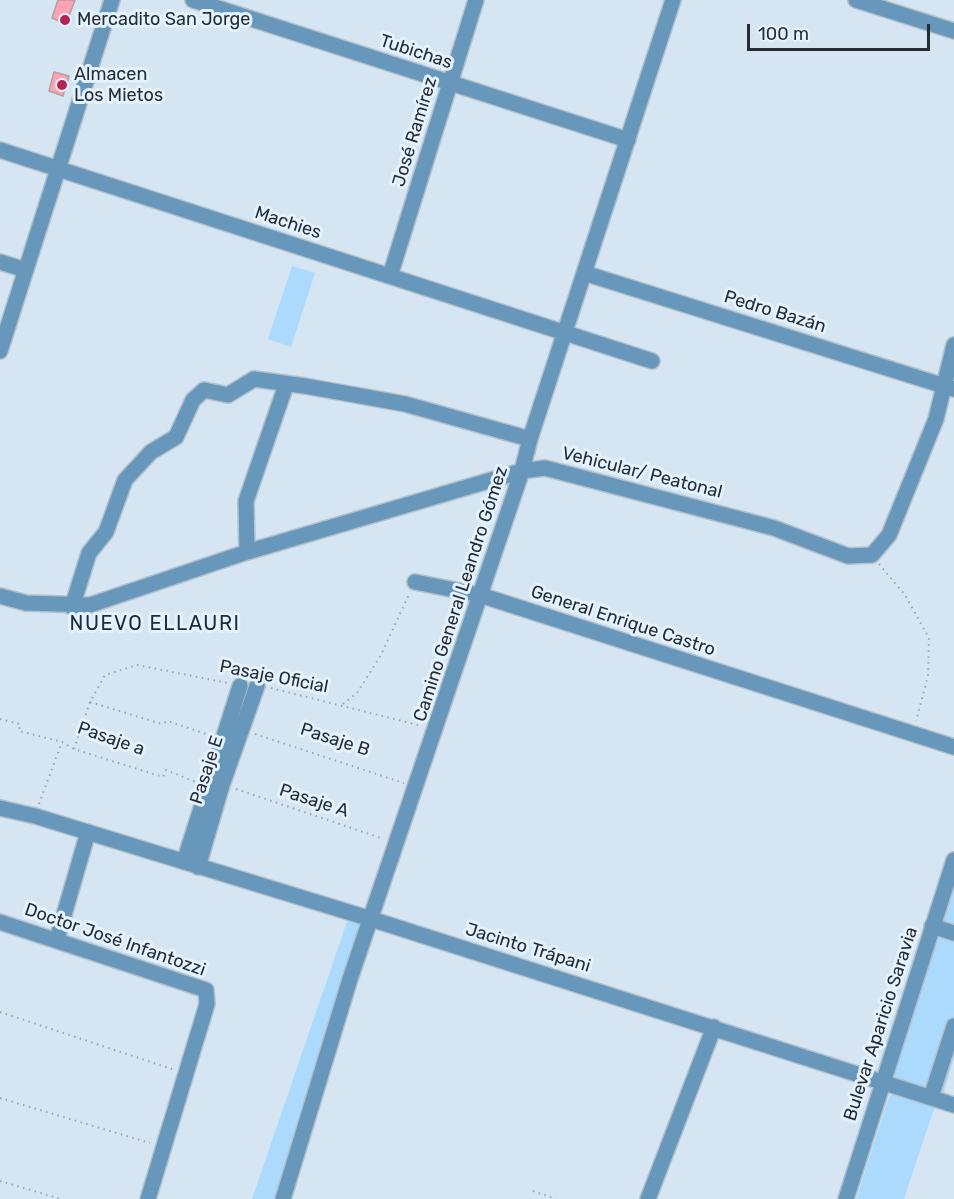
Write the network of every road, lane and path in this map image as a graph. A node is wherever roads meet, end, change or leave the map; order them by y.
1 (112, 0) edge
2 (193, 0) edge
3 (476, 0) edge
4 (674, 0) edge
5 (856, 0) edge
6 (954, 31) edge
7 (450, 83) junction
8 (628, 140) junction
9 (0, 150) edge
10 (56, 169) junction
11 (0, 262) edge
12 (26, 270) junction
13 (584, 273) junction
14 (390, 276) junction
15 (565, 332) junction
16 (954, 345) edge
17 (0, 351) edge
18 (652, 361) dead end
19 (286, 385) junction
20 (949, 387) edge
21 (530, 439) junction
22 (522, 471) junction
23 (247, 552) junction
24 (872, 555) junction
25 (415, 582) joint
26 (480, 595) junction
27 (0, 596) edge
28 (72, 607) junction
29 (240, 686) joint
30 (257, 686) joint
31 (90, 702) junction
32 (343, 704) junction
33 (0, 719) edge
34 (234, 726) junction
35 (437, 729) junction
36 (911, 735) junction
37 (62, 742) junction
38 (222, 743) junction
39 (954, 747) edge
40 (74, 749) junction
41 (216, 786) junction
42 (417, 787) junction
43 (0, 808) edge
44 (35, 816) junction
45 (88, 832) junction
46 (398, 843) junction
47 (954, 861) edge
48 (191, 865) junction
49 (371, 919) junction
50 (0, 922) edge
51 (933, 926) junction
52 (954, 933) edge
53 (57, 939) junction
54 (0, 1012) edge
55 (954, 1026) edge
56 (714, 1027) junction
57 (186, 1074) junction
58 (883, 1082) junction
59 (931, 1097) junction
60 (0, 1098) edge
61 (954, 1105) edge
62 (164, 1147) junction
63 (0, 1181) edge
64 (533, 1191) dead end
65 (61, 1199) edge
66 (148, 1199) edge
67 (283, 1199) edge
68 (556, 1199) edge
69 (648, 1199) edge
70 (846, 1199) edge

1 - 10 street
2 - 7 street, Tubichas
3 - 7 street, José Ramírez
4 - 8 street, Camino General Leandro Gómez
5 - 6 street
7 - 8 street, Tubichas
7 - 14 street, José Ramírez
8 - 13 street, Camino General Leandro Gómez
9 - 10 street, Machies
10 - 12 street
10 - 14 street, Machies
11 - 12 street
12 - 17 street
13 - 15 street, Camino General Leandro Gómez
13 - 20 street, Pedro Bazán
14 - 15 street, Machies
15 - 18 street, Machies
15 - 21 street, Camino General Leandro Gómez
16 - 20 street
19 - 21 street
19 - 23 street
19 - 28 street
20 - 24 street
21 - 22 street, Camino General Leandro Gómez
22 - 23 street, Vehicular/ Peatonal
22 - 24 street, Vehicular/ Peatonal
22 - 26 street, Camino General Leandro Gómez
23 - 28 street, Vehicular/ Peatonal
24 - 36 path
25 - 26 street, General Enrique Castro
25 - 32 path
26 - 35 street, Camino General Leandro Gómez
26 - 36 street, General Enrique Castro
27 - 28 street, Vehicular/ Peatonal
29 - 31 path, Pasaje Oficial
29 - 34 street, Pasaje E
30 - 32 path, Pasaje Oficial
30 - 34 street, Pasaje E
31 - 38 path
31 - 40 path
32 - 35 path, Pasaje Oficial
33 - 37 path, Pasaje a
34 - 38 street, Pasaje E
34 - 41 street, Pasaje E
34 - 42 path, Pasaje B
35 - 42 street, Camino General Leandro Gómez
36 - 39 street, General Enrique Castro
37 - 40 path, Pasaje a
37 - 44 path
38 - 41 street, Pasaje E
40 - 41 path, Pasaje a
41 - 46 path, Pasaje A
41 - 48 street, Pasaje E
42 - 46 street, Camino General Leandro Gómez
43 - 44 street, Jacinto Trápani
44 - 45 street, Jacinto Trápani
45 - 48 street, Jacinto Trápani
45 - 53 street
46 - 49 street, Camino General Leandro Gómez
47 - 51 street, Bulevar Aparicio Saravia
48 - 49 street, Jacinto Trápani
49 - 56 street, Jacinto Trápani
49 - 67 street, Camino General Leandro Gómez
50 - 53 street, Doctor José Infantozzi
51 - 52 street
51 - 58 street, Bulevar Aparicio Saravia
53 - 57 street, Doctor José Infantozzi
54 - 57 path
55 - 59 street
56 - 58 street, Jacinto Trápani
56 - 69 street
57 - 62 street
58 - 59 street, Jacinto Trápani
58 - 70 street, Bulevar Aparicio Saravia
59 - 61 street, Jacinto Trápani
60 - 62 path
62 - 66 street
63 - 65 path
64 - 68 path

